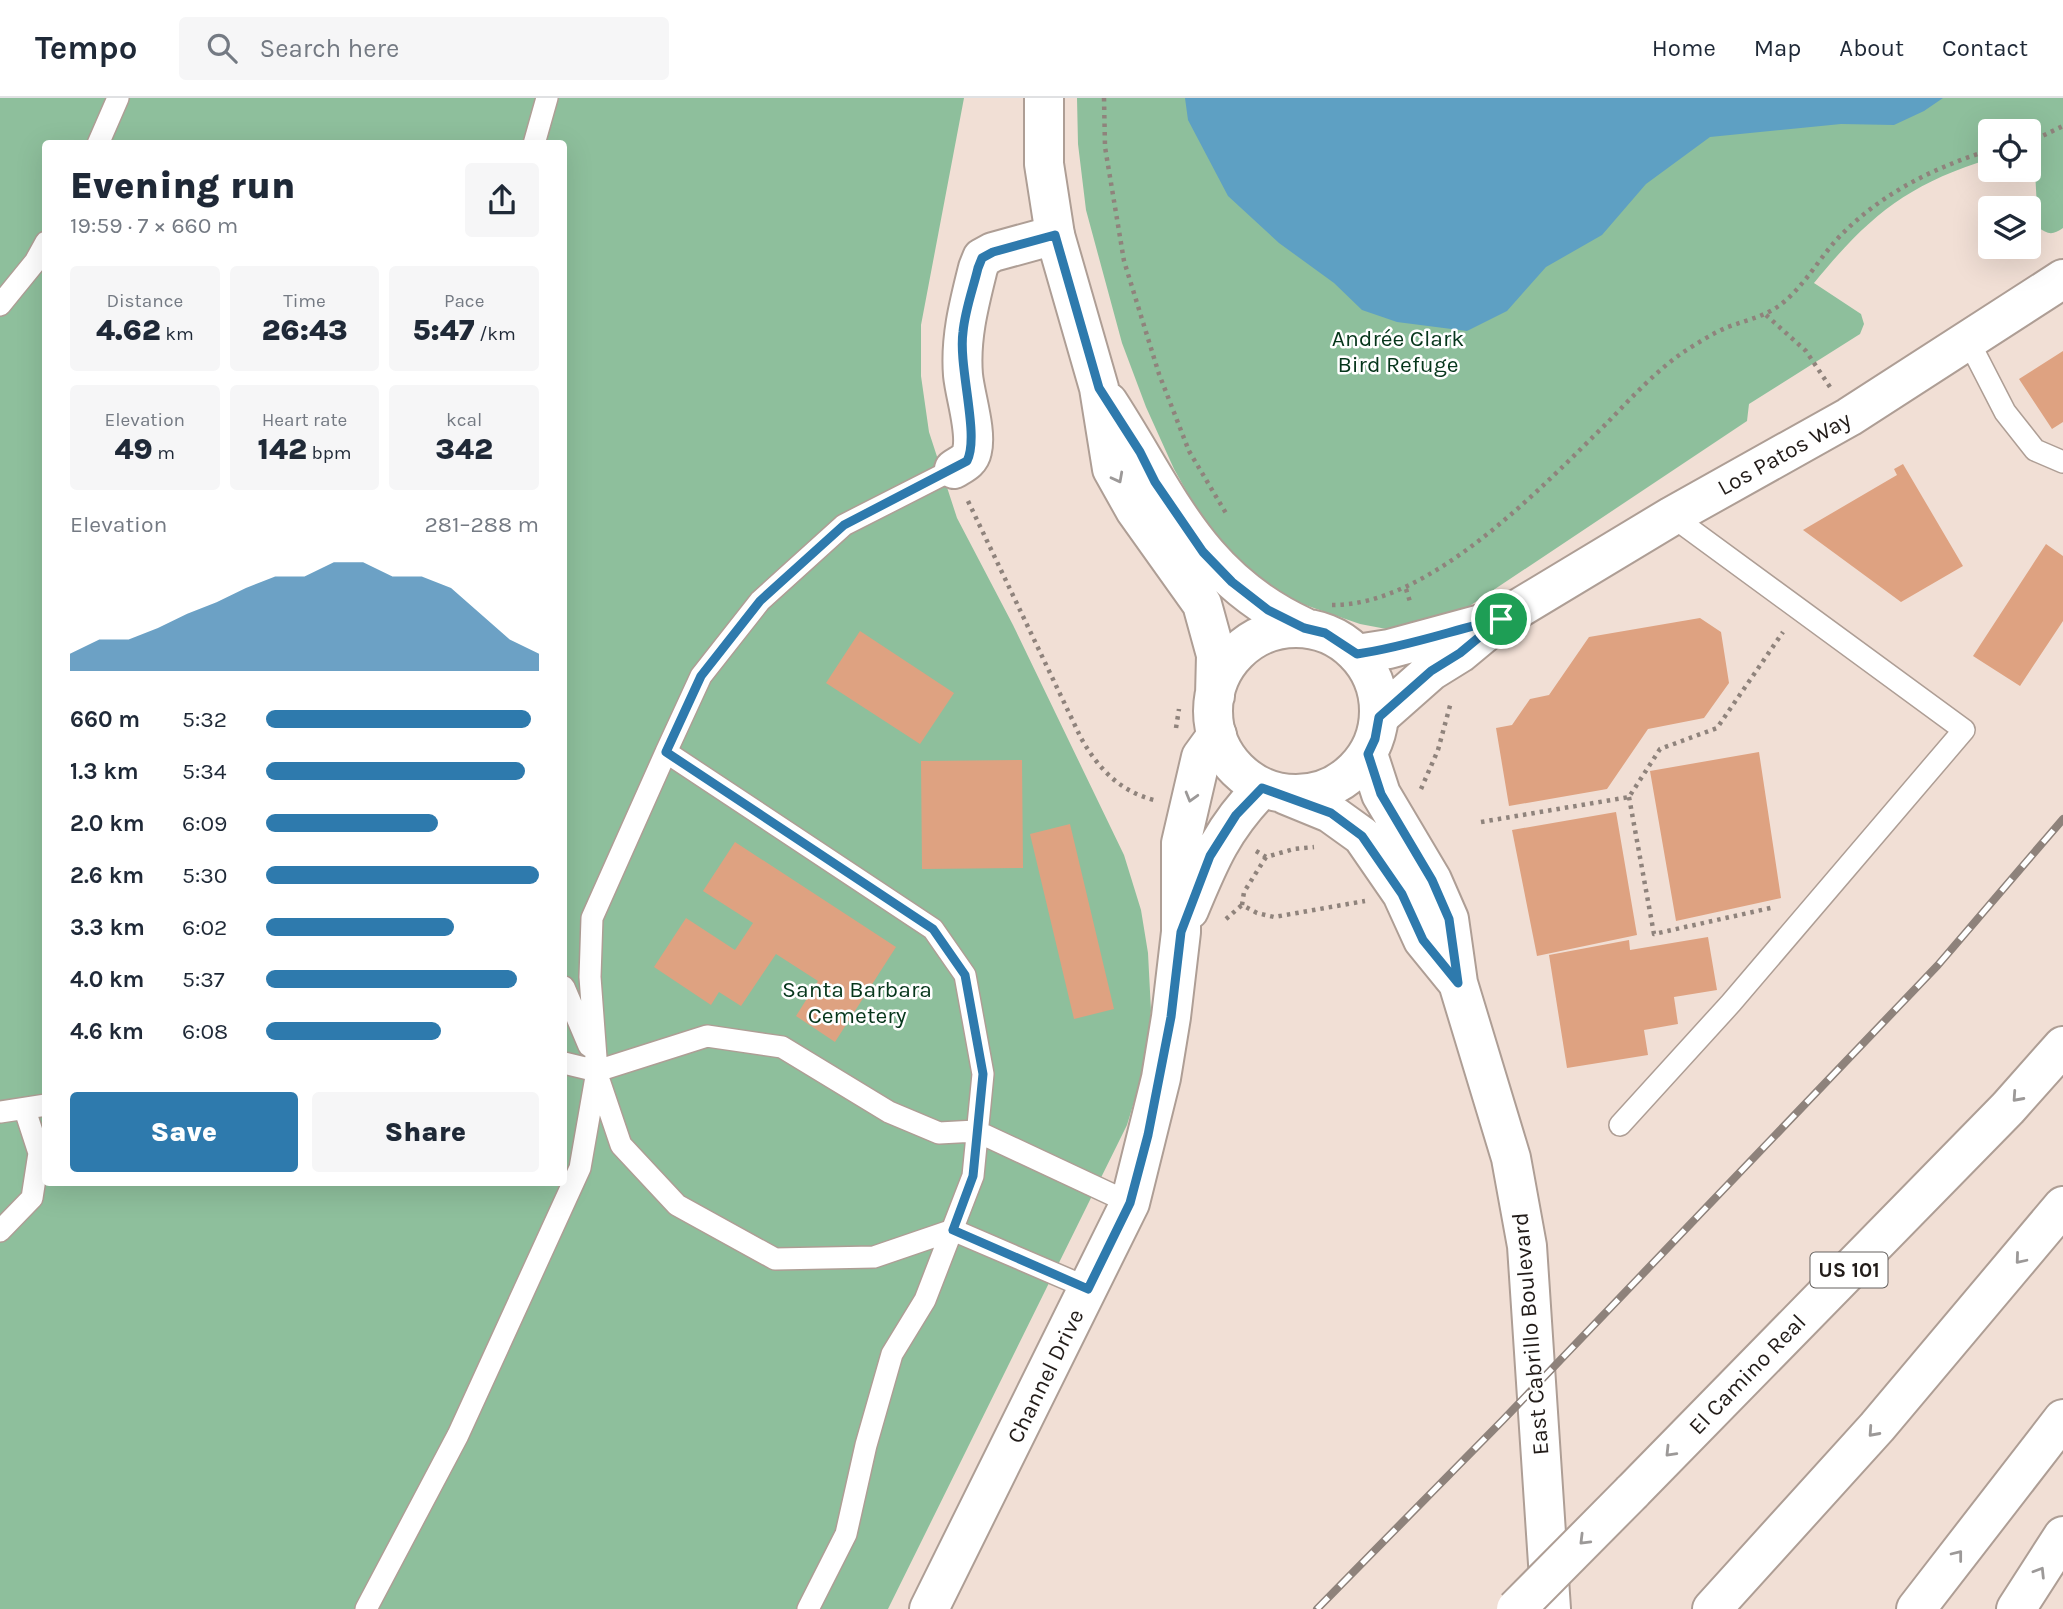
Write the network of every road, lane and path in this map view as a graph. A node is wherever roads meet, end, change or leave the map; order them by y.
1 (118, 98) edge
2 (548, 98) edge
3 (1044, 98) edge
4 (1104, 98) edge
5 (2063, 126) edge
6 (2041, 137) edge
7 (100, 140) edge
8 (535, 140) edge
9 (1978, 154) edge
10 (1055, 235) junction
11 (42, 249) edge
12 (2063, 279) edge
13 (0, 304) edge
14 (1766, 315) junction
15 (1968, 340) junction
16 (1099, 388) junction
17 (1849, 417) junction
18 (2063, 461) edge
19 (958, 479) junction
20 (1672, 516) junction
21 (1230, 520) dead end
22 (1799, 608) junction
23 (1315, 616) junction
24 (1501, 619) junction
25 (1357, 654) junction
26 (1444, 692) dead end
27 (1214, 696) junction
28 (1379, 717) junction
29 (1217, 735) junction
30 (666, 752) junction
31 (1368, 754) junction
32 (1272, 791) junction
33 (1419, 794) dead end
34 (1629, 797) junction
35 (1163, 801) dead end
36 (1481, 822) dead end
37 (1247, 843) dead end
38 (1321, 848) dead end
39 (1266, 858) junction
40 (1366, 901) dead end
41 (1811, 910) junction
42 (1181, 932) junction
43 (1458, 983) junction
44 (567, 994) edge
45 (2063, 1046) edge
46 (567, 1064) edge
47 (597, 1071) junction
48 (35, 1108) edge
49 (0, 1112) edge
50 (1620, 1125) dead end
51 (976, 1131) junction
52 (1130, 1203) junction
53 (2063, 1206) edge
54 (953, 1230) junction
55 (0, 1231) edge
56 (1088, 1289) junction
57 (2063, 1419) edge
58 (2063, 1536) edge
59 (366, 1609) edge
60 (808, 1609) edge
61 (929, 1609) edge
62 (1516, 1609) edge
63 (1551, 1609) edge
64 (1712, 1609) edge
65 (1916, 1609) edge
66 (2016, 1609) edge

1 - 7 lane
2 - 8 lane
3 - 10 main road
4 - 21 path
5 - 6 path
9 - 14 path
10 - 16 main road
10 - 19 main road
11 - 13 lane
12 - 15 main road, Los Patos Way
14 - 17 path
14 - 23 path
15 - 17 main road, Los Patos Way
15 - 18 lane
16 - 23 main road
16 -> 27 main road
17 - 20 main road, Los Patos Way
19 - 30 lane
19 - 35 path
20 - 22 lane
20 - 24 main road, Los Patos Way
22 - 34 path
22 - 41 lane
23 - 25 main road
23 - 27 main road
24 - 25 main road, Los Patos Way
24 - 28 main road, Los Patos Way
25 - 28 main road
26 - 33 path
27 - 29 main road
28 - 31 main road
29 - 32 main road
29 -> 42 main road, Channel Drive
30 - 47 lane
30 - 51 lane
31 - 32 main road
31 - 43 main road, East Cabrillo Boulevard
32 - 42 main road, Channel Drive
32 - 43 main road, East Cabrillo Boulevard
34 - 36 path
34 - 41 path
37 - 39 path
38 - 39 path
39 - 40 path
41 - 50 lane
42 - 52 main road, Channel Drive
43 - 63 main road, East Cabrillo Boulevard
44 - 47 lane
45 -> 62 main road, El Camino Real / US 101, bridge
46 - 47 lane
47 - 51 lane
47 - 54 lane
47 - 59 lane
48 - 49 lane
48 - 55 lane
51 - 52 lane
51 - 54 lane
52 - 56 main road, Channel Drive
53 -> 64 main road
54 - 56 lane
54 - 60 lane
56 - 61 main road, Channel Drive
65 -> 57 main road
66 -> 58 main road

